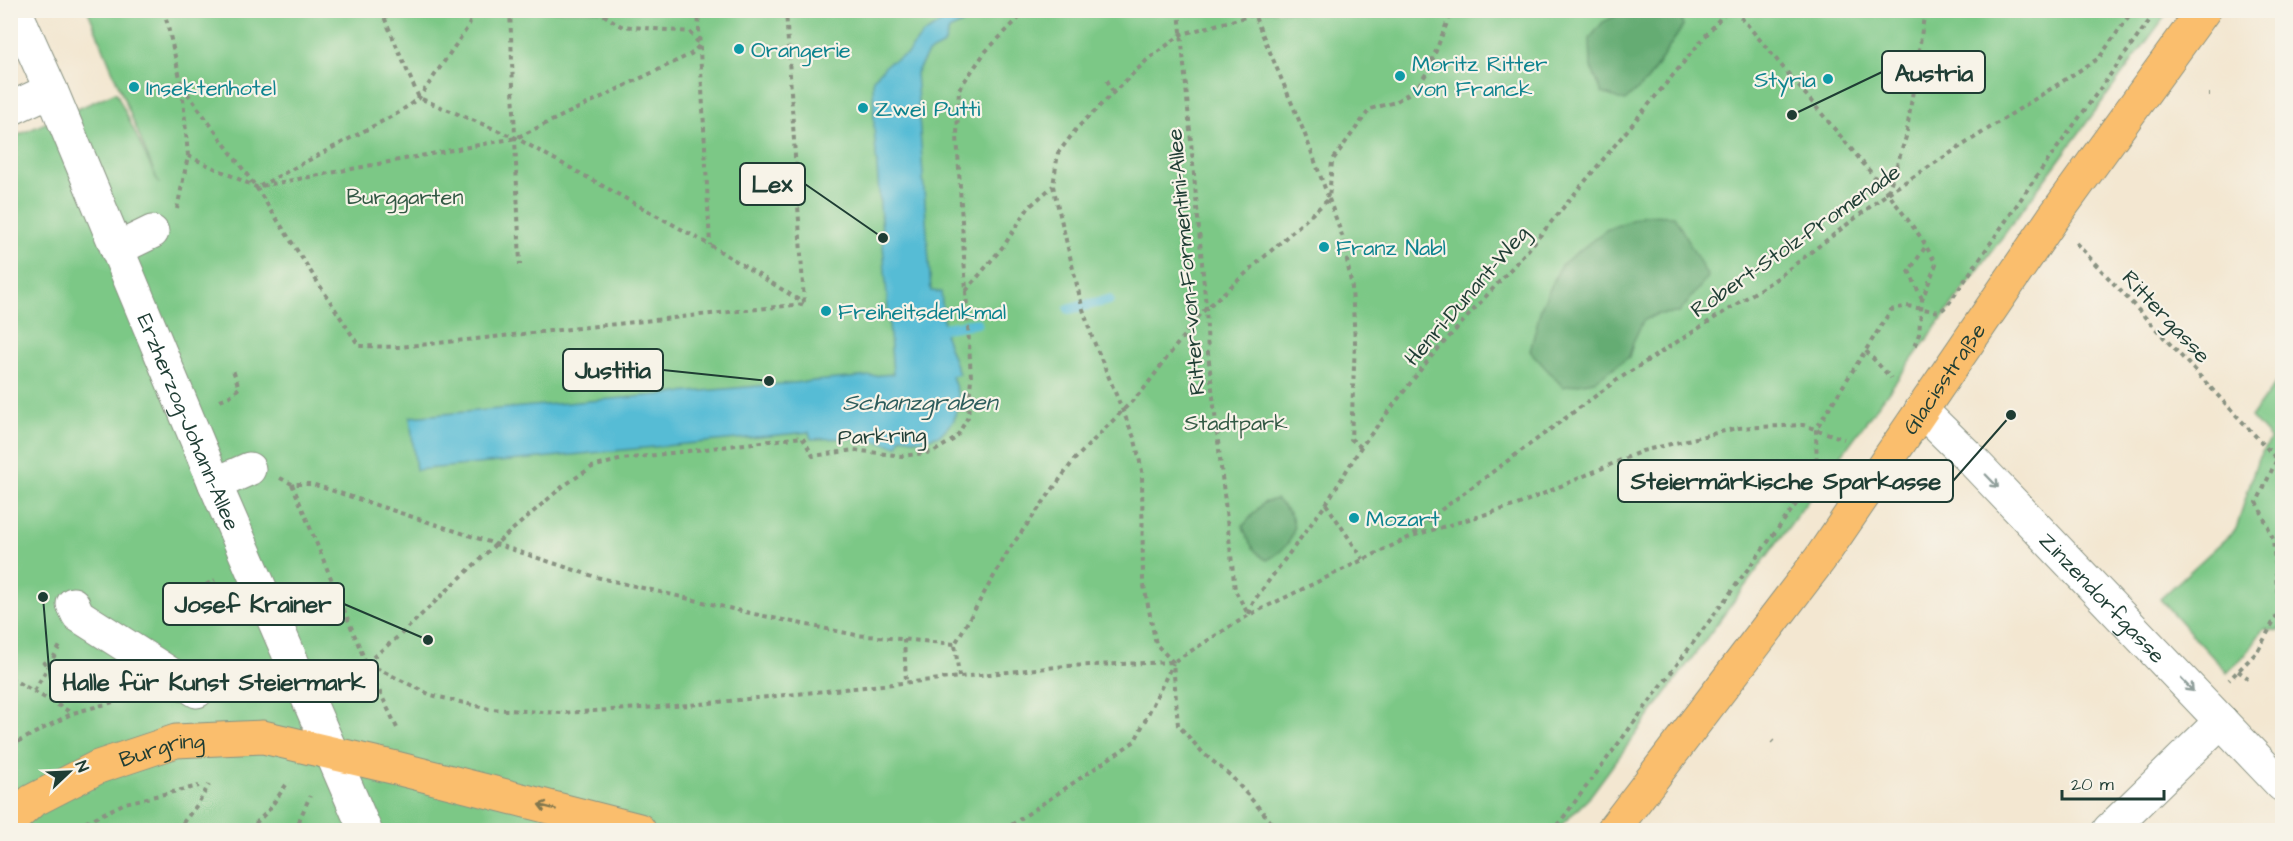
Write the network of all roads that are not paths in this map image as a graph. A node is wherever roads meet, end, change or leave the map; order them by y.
1 (15, 10) edge
2 (2204, 10) edge
3 (51, 90) junction
4 (10, 109) edge
5 (164, 222) road end
6 (117, 249) junction
7 (1921, 410) junction
8 (261, 472) road end
9 (215, 484) junction
10 (73, 604) dead end
11 (196, 691) dead end
12 (2221, 721) junction
13 (331, 752) junction
14 (2283, 785) edge
15 (10, 821) edge
16 (365, 831) edge
17 (639, 831) edge
18 (1613, 831) edge
19 (2109, 831) edge

1 - 3 street, Erzherzog-Johann-Allee
2 - 7 main road, Glacisstraße
3 - 4 street
3 - 6 street, Erzherzog-Johann-Allee
5 - 6 street
6 - 9 street, Erzherzog-Johann-Allee
7 -> 12 street, Zinzendorfgasse
7 - 18 main road, Glacisstraße
8 - 9 street
9 - 13 street, Erzherzog-Johann-Allee
10 - 11 street
12 - 14 street, Zinzendorfgasse
12 - 19 street
13 - 15 main road, Burgring
13 - 16 street, Erzherzog-Johann-Allee
17 -> 13 main road, Burgring

